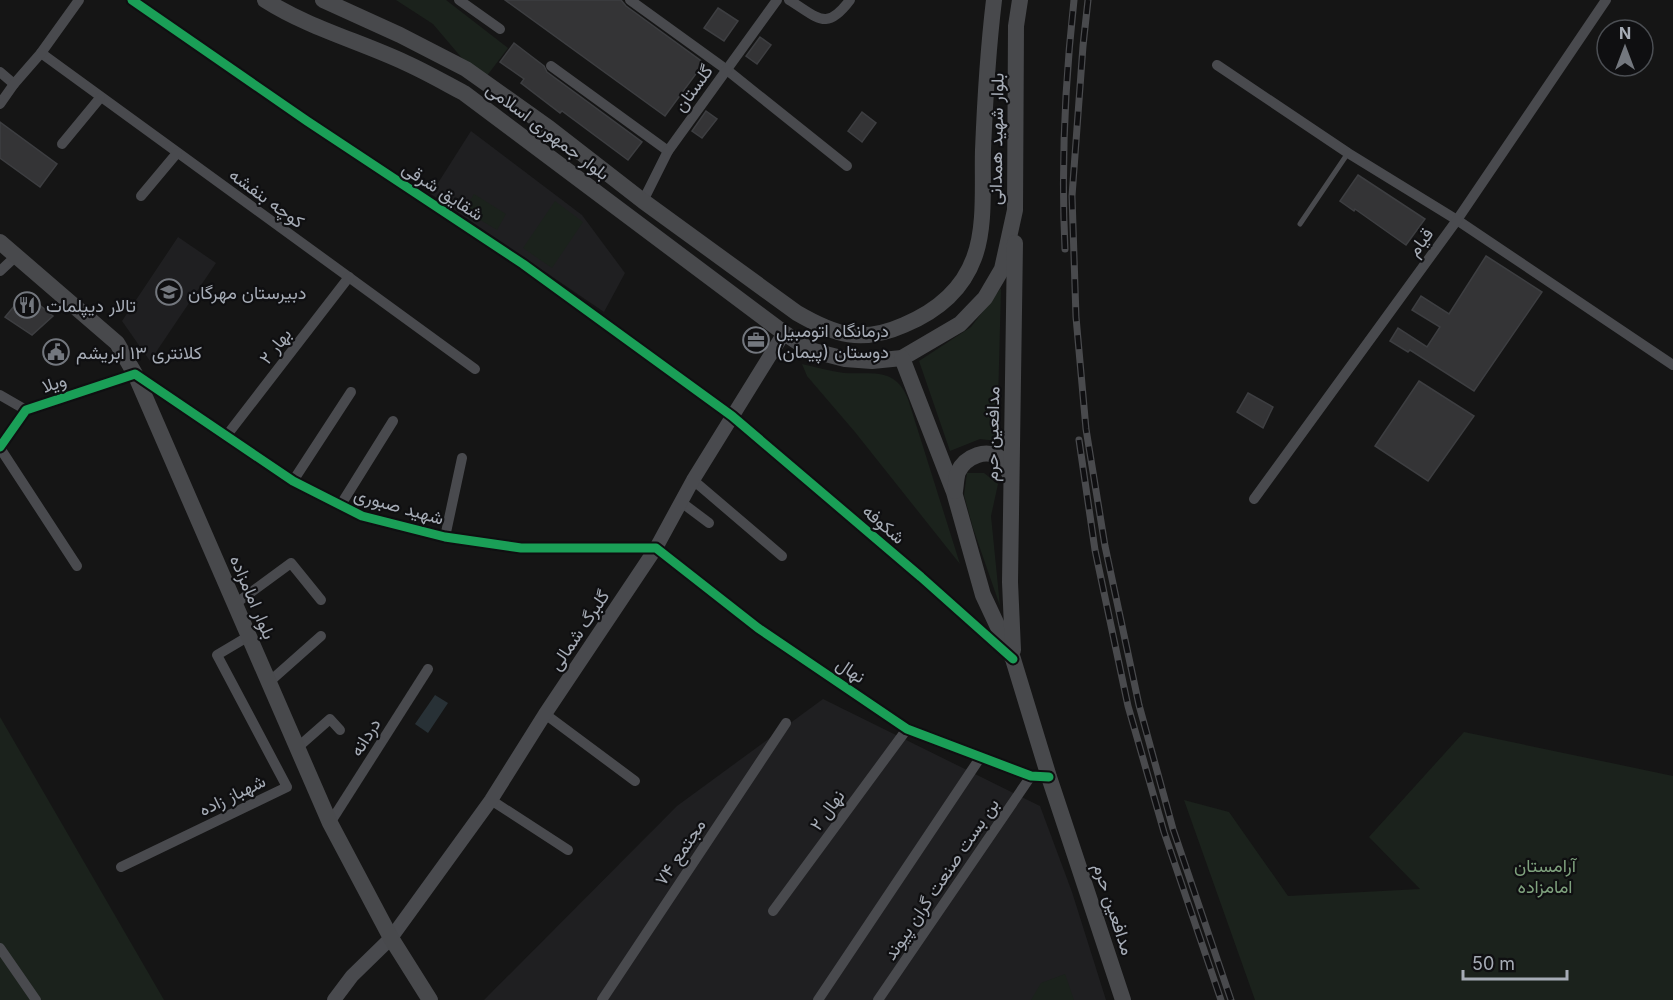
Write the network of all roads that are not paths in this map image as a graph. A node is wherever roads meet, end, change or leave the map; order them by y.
1 (79, 0) edge
2 (132, 0) edge
3 (265, 0) edge
4 (459, 0) edge
5 (630, 0) edge
6 (777, 0) edge
7 (789, 0) edge
8 (850, 0) edge
9 (994, 0) edge
10 (1020, 0) edge
11 (1606, 0) edge
12 (331, 2) edge
13 (500, 29) dead end
14 (41, 53) junction
15 (1217, 65) dead end
16 (551, 66) dead end
17 (727, 70) junction
18 (0, 72) edge
19 (14, 84) junction
20 (100, 98) junction
21 (0, 104) edge
22 (62, 144) dead end
23 (668, 150) junction
24 (177, 153) junction
25 (1348, 153) junction
26 (847, 166) dead end
27 (141, 196) dead end
28 (644, 201) junction
29 (1015, 210) junction
30 (1457, 220) junction
31 (1300, 224) dead end
32 (0, 242) edge
33 (15, 257) junction
34 (0, 271) edge
35 (349, 277) junction
36 (797, 313) junction
37 (784, 333) junction
38 (902, 358) junction
39 (1673, 365) edge
40 (475, 369) dead end
41 (135, 374) junction
42 (351, 392) dead end
43 (0, 395) edge
44 (26, 410) junction
45 (732, 416) junction
46 (393, 421) dead end
47 (227, 435) junction
48 (0, 447) edge
49 (462, 458) dead end
50 (1011, 478) junction
51 (693, 480) junction
52 (293, 481) junction
53 (954, 492) junction
54 (1254, 499) dead end
55 (681, 502) junction
56 (340, 506) junction
57 (708, 523) dead end
58 (445, 537) junction
59 (656, 548) junction
60 (782, 556) dead end
61 (77, 566) dead end
62 (321, 600) dead end
63 (235, 604) junction
64 (249, 636) junction
65 (321, 636) dead end
66 (1013, 659) junction
67 (428, 669) dead end
68 (268, 683) junction
69 (545, 714) junction
70 (786, 723) dead end
71 (908, 729) junction
72 (340, 730) dead end
73 (297, 748) junction
74 (980, 758) junction
75 (1031, 776) junction
76 (1049, 777) junction
77 (635, 781) dead end
78 (491, 800) junction
79 (330, 823) junction
80 (568, 850) dead end
81 (121, 867) dead end
82 (773, 911) dead end
83 (391, 938) junction
84 (0, 948) edge
85 (36, 1000) edge
86 (334, 1000) edge
87 (430, 1000) edge
88 (602, 1000) edge
89 (818, 1000) edge
90 (878, 1000) edge
91 (1123, 1000) edge

1 - 14 street
2 - 45 street, شقایق شرقی
3 - 37 main road, بلوار جمهوری اسلامی
4 - 13 street
5 - 17 street
6 - 17 street, گلستان
7 - 8 street
9 - 36 main road, بلوار شهید همدانی
10 - 29 main road, بلوار شهید همدانی
11 - 30 street, قیام
12 - 28 main road, بلوار جمهوری اسلامی
14 - 19 street
14 - 20 street, کوچه بنفشه
15 - 25 street
16 - 23 street
17 - 23 street, گلستان
17 - 26 street
18 - 19 street
19 - 21 street
20 - 22 street
20 - 24 street, کوچه بنفشه
23 - 28 street, گلستان
24 - 27 street
24 - 35 street, کوچه بنفشه
25 - 30 street
25 - 31 lane
28 - 36 main road, بلوار جمهوری اسلامی
29 - 38 main road, بلوار شهید همدانی
29 - 50 main road, مدافعین حرم
30 - 39 street
30 - 54 street, قیام
32 - 33 main road, بلوار امامزاده
33 - 34 street
33 - 41 main road, بلوار امامزاده
35 - 40 street, کوچه بنفشه
35 - 47 street, بهار ۲
36 - 37 main road
37 - 38 main road, بلوار شهید همدانی
37 - 45 street, گلبرگ شمالی
38 - 53 main road, مدافعین حرم
41 - 44 street, ویلا
41 - 47 street, شهید صبوری
41 - 63 main road, بلوار امامزاده
42 - 52 street
43 - 44 street
44 - 48 street, ویلا
45 - 51 street, گلبرگ شمالی
45 - 66 street, شکوفه
46 - 56 street
47 - 52 street, شهید صبوری
48 - 61 street
49 - 58 street
50 - 53 main road
50 - 66 main road, مدافعین حرم
51 - 55 street, گلبرگ شمالی
51 - 60 street
52 - 56 street, شهید صبوری
53 - 66 main road, مدافعین حرم
55 - 57 street
55 - 59 street, گلبرگ شمالی
56 - 58 street, شهید صبوری
58 - 59 street, شهید صبوری
59 - 69 street, گلبرگ شمالی
59 - 71 street, نهال
62 - 63 street
63 - 64 main road, بلوار امامزاده
64 - 68 main road, بلوار امامزاده
64 - 81 street, شهباز زاده
65 - 68 street
66 - 76 main road, مدافعین حرم
67 - 79 street, دردانه
68 - 73 main road, بلوار امامزاده
69 - 77 street
69 - 78 street, گلبرگ شمالی
70 - 88 street, مجتمع ۷۴
71 - 74 street, نهال
71 - 82 street, نهال ۲
72 - 73 street
73 - 79 main road, بلوار امامزاده
74 - 75 street, نهال
74 - 89 street
75 - 76 street, نهال
75 - 90 street, بن بست صنعت گران پیوند
76 - 91 main road, مدافعین حرم
78 - 80 street
78 - 83 street, گلبرگ شمالی
79 - 83 main road, بلوار امامزاده
83 - 86 street, گلبرگ شمالی
83 - 87 main road, بلوار امامزاده
84 - 85 street

